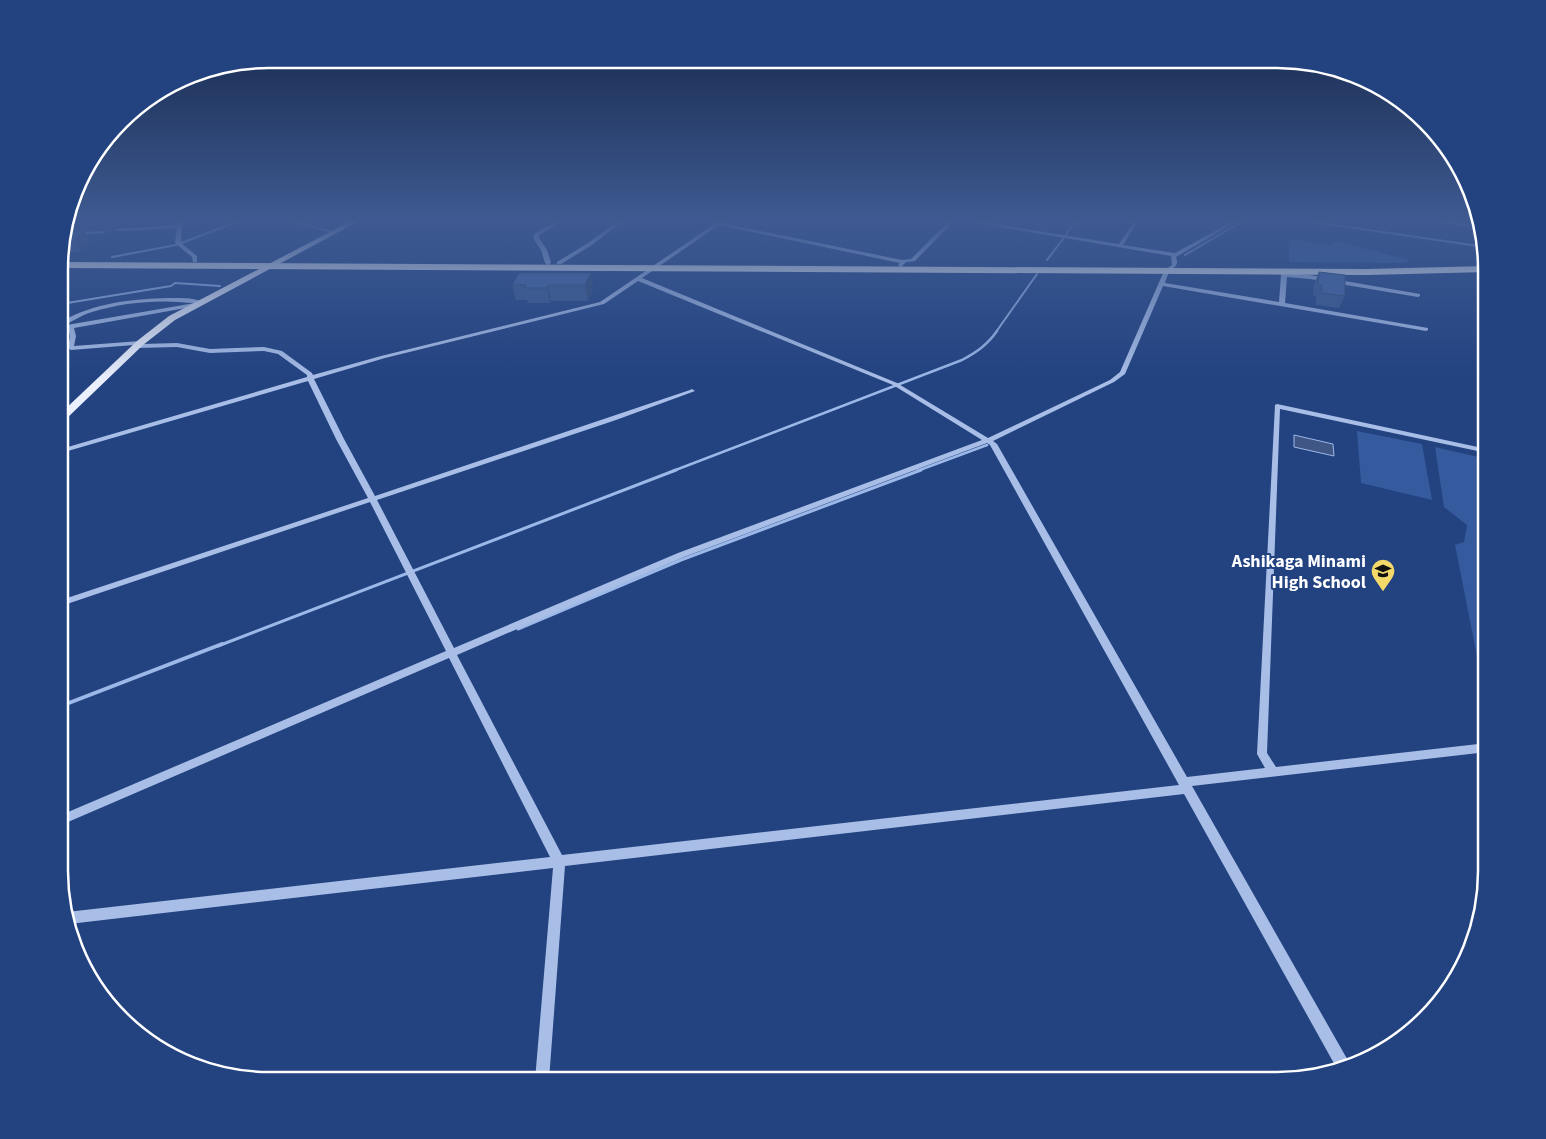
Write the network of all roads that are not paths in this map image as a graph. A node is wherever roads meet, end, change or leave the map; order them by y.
1 (255, 274) edge
2 (644, 274) edge
3 (1167, 274) edge
4 (1282, 274) edge
5 (1290, 274) edge
6 (638, 279) junction
7 (1162, 284) junction
8 (1418, 295) dead end
9 (198, 304) junction
10 (1282, 305) junction
11 (68, 320) edge
12 (70, 326) joint
13 (1426, 329) dead end
14 (139, 344) junction
15 (310, 378) junction
16 (692, 391) dead end
17 (68, 411) edge
18 (988, 440) junction
19 (68, 449) edge
20 (1478, 449) edge
21 (372, 498) junction
22 (68, 600) edge
23 (452, 652) junction
24 (1478, 748) edge
25 (1273, 771) junction
26 (1185, 786) junction
27 (68, 817) edge
28 (559, 862) junction
29 (73, 917) edge
30 (1341, 1061) edge
31 (543, 1072) edge

1 - 9 main road
2 - 6 street
3 - 7 street
4 - 10 street
5 - 8 street
6 - 15 street
6 - 18 street
7 - 10 street
7 - 18 street
9 - 11 street
9 - 12 street
9 - 14 main road
10 - 13 street
12 - 14 street
14 - 15 street
14 - 17 main road
15 - 19 street
15 - 21 street
16 - 21 street
18 - 23 street
18 - 26 street
20 - 25 street
21 - 22 street
21 - 23 street
23 - 27 street
23 - 28 street
24 - 25 street
25 - 26 street
26 - 28 street
26 - 30 street
28 - 29 street
28 - 31 street

